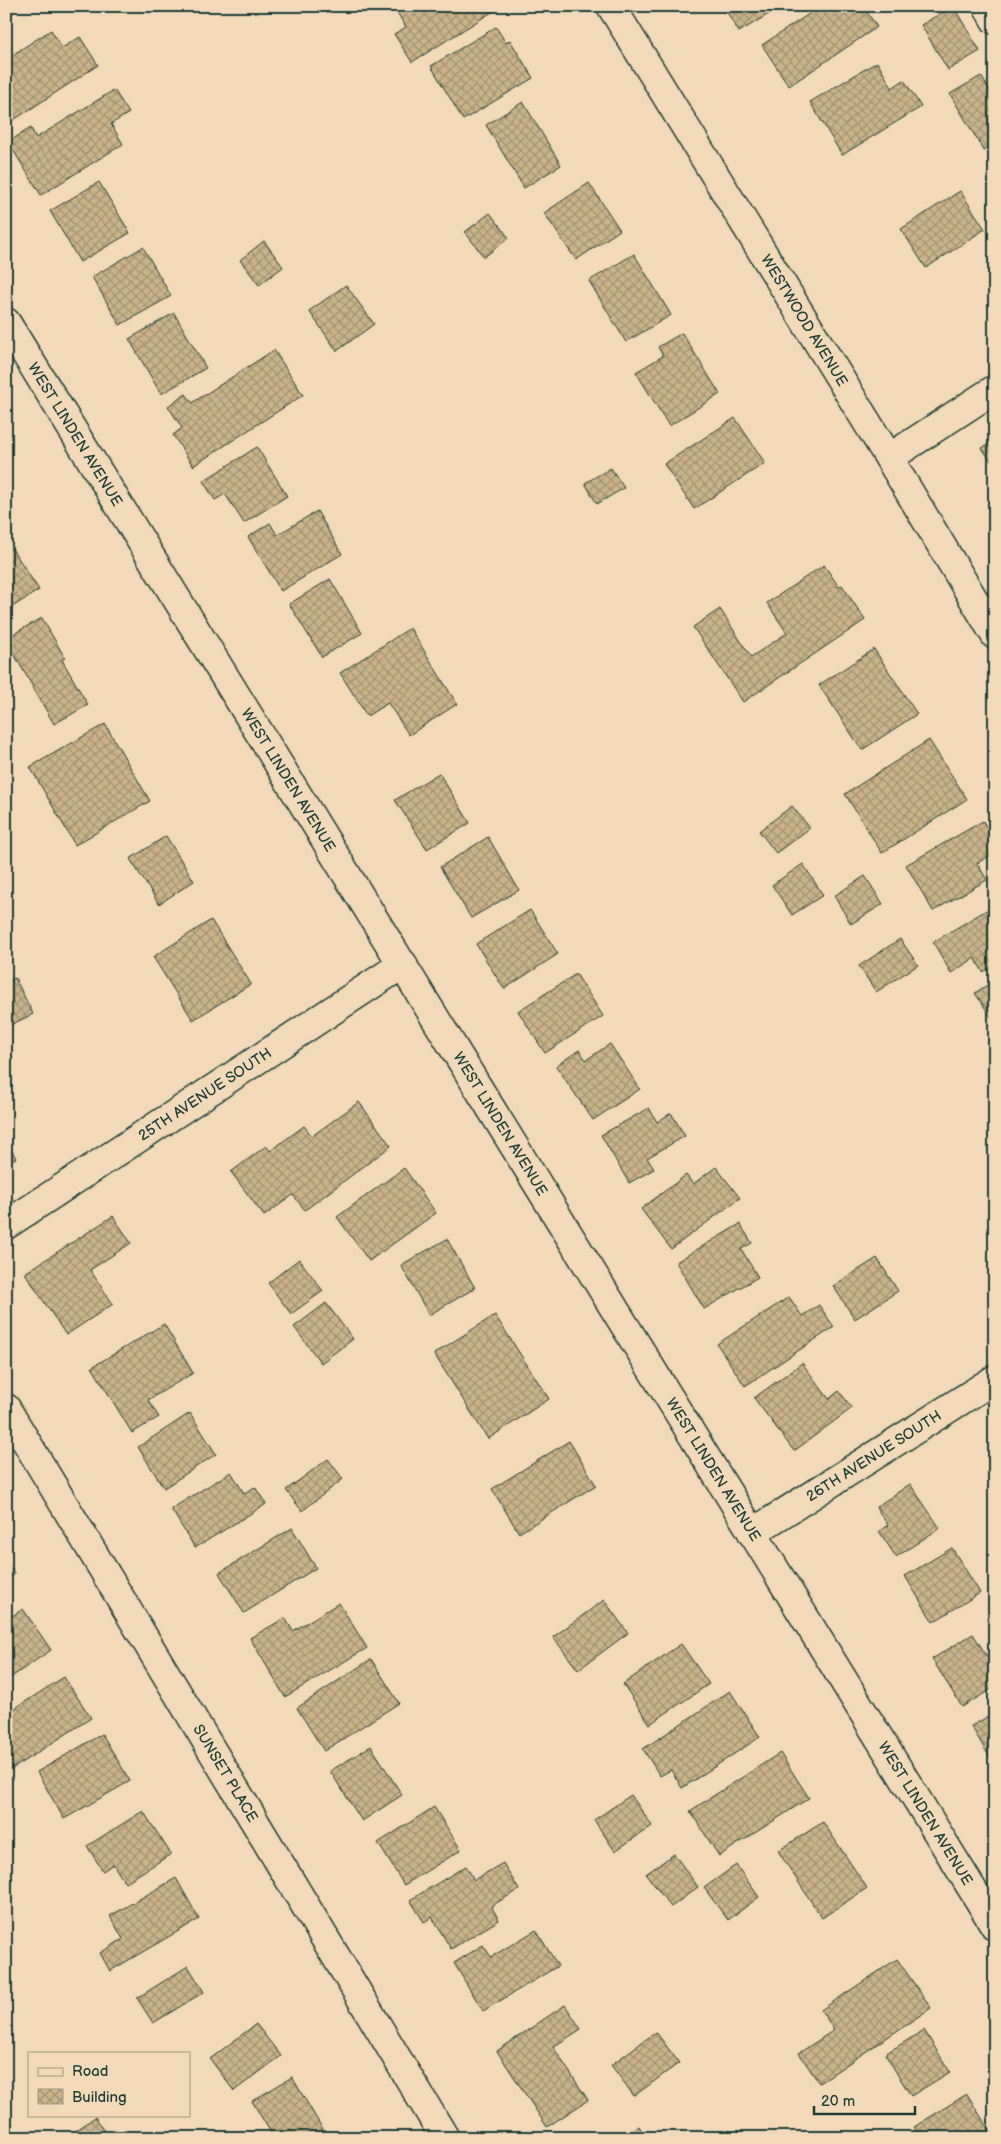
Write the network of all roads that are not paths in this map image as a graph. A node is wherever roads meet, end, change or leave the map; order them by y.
1 (611, 6) edge
2 (986, 6) edge
3 (995, 20) edge
4 (6, 322) edge
5 (995, 389) edge
6 (889, 458) junction
7 (995, 634) edge
8 (403, 964) junction
9 (6, 1225) edge
10 (995, 1379) edge
11 (6, 1408) edge
12 (752, 1533) junction
13 (995, 1926) edge
14 (445, 2138) edge

1 - 6 street, WESTWOOD AVENUE
2 - 3 street
4 - 8 street, WEST LINDEN AVENUE
5 - 6 street
6 - 7 street, WESTWOOD AVENUE
8 - 9 street, 25TH AVENUE SOUTH
8 - 12 street, WEST LINDEN AVENUE
10 - 12 street, 26TH AVENUE SOUTH
11 - 14 street, SUNSET PLACE
12 - 13 street, WEST LINDEN AVENUE

